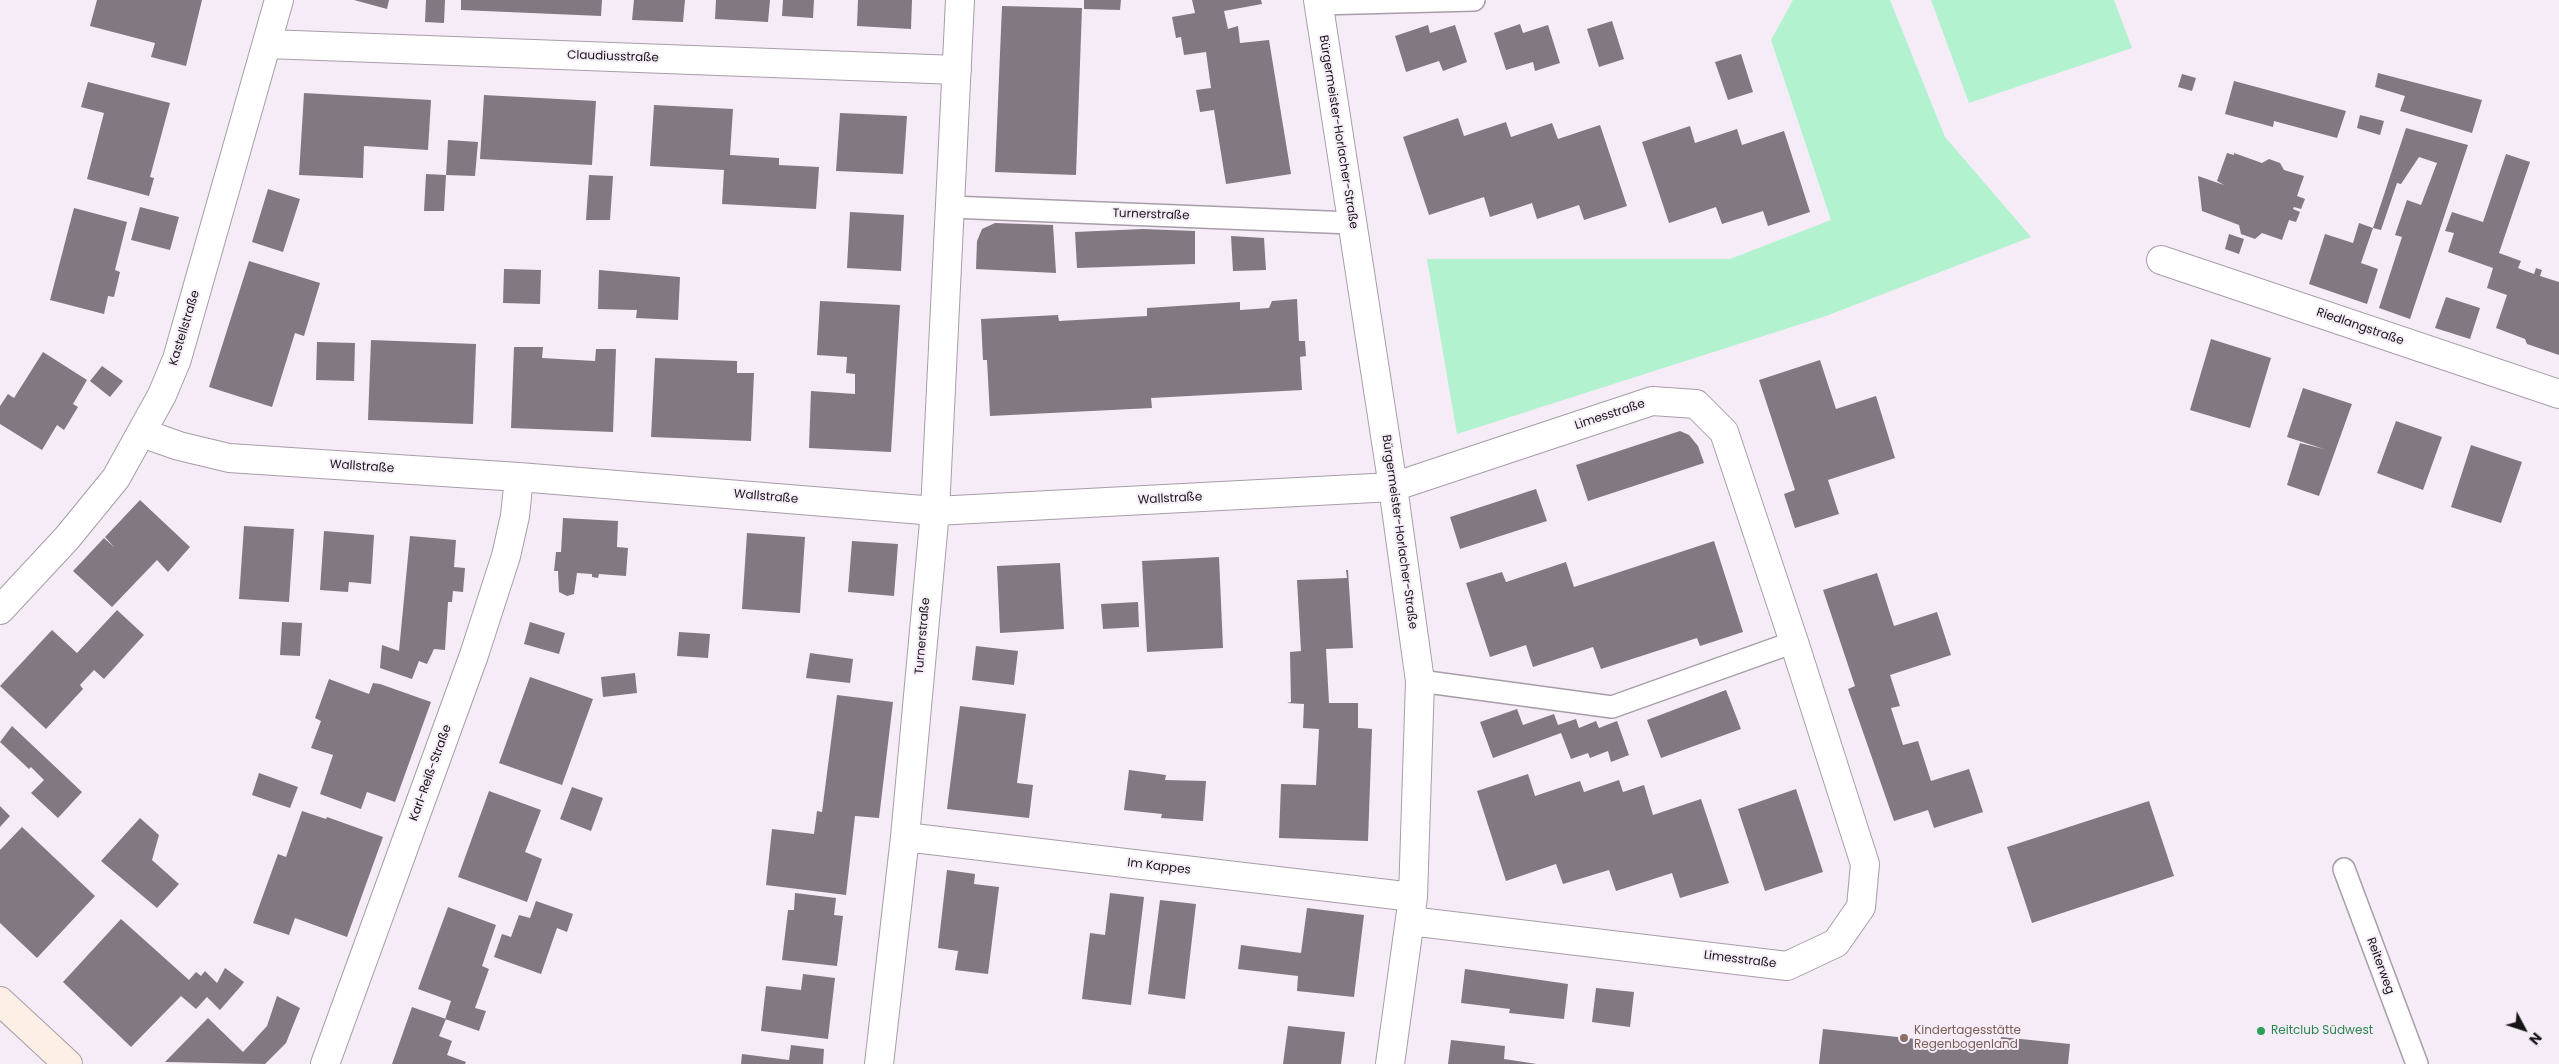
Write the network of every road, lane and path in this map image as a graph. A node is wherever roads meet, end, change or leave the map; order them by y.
1 (279, 0) edge
2 (960, 0) edge
3 (1474, 0) edge
4 (1318, 2) edge
5 (268, 44) junction
6 (957, 70) junction
7 (950, 207) junction
8 (1352, 223) junction
9 (2161, 260) dead end
10 (2559, 394) edge
11 (142, 433) junction
12 (519, 477) junction
13 (1393, 487) junction
14 (935, 511) junction
15 (0, 610) edge
16 (1794, 642) junction
17 (1420, 681) junction
18 (905, 836) junction
19 (2344, 869) dead end
20 (1412, 909) junction
21 (0, 1001) edge
22 (68, 1064) edge
23 (325, 1064) edge
24 (879, 1064) edge
25 (1390, 1064) edge
26 (2417, 1064) edge

1 - 5 street, Kastellstraße
2 - 6 street, Turnerstraße
3 - 4 lane, Bürgermeister-Horlacher-Straße
4 - 8 street, Bürgermeister-Horlacher-Straße
5 - 6 street, Claudiusstraße
5 - 11 street, Kastellstraße
6 - 7 street, Turnerstraße
7 - 8 lane, Turnerstraße
7 - 14 street, Turnerstraße
8 - 13 street, Bürgermeister-Horlacher-Straße
9 - 10 street, Riedlangstraße
11 - 12 street, Wallstraße
11 - 15 street, Kastellstraße
12 - 14 street, Wallstraße
12 - 23 street, Karl-Reiß-Straße
13 - 14 street, Wallstraße
13 - 16 street, Limesstraße
13 - 17 street, Bürgermeister-Horlacher-Straße
14 - 18 street, Turnerstraße
16 - 17 lane
16 - 20 street, Limesstraße
17 - 20 street, Bürgermeister-Horlacher-Straße
18 - 20 street, Im Kappes
18 - 24 street, Turnerstraße
19 - 26 lane, Reiterweg
20 - 25 street, Bürgermeister-Horlacher-Straße
21 - 22 main road

